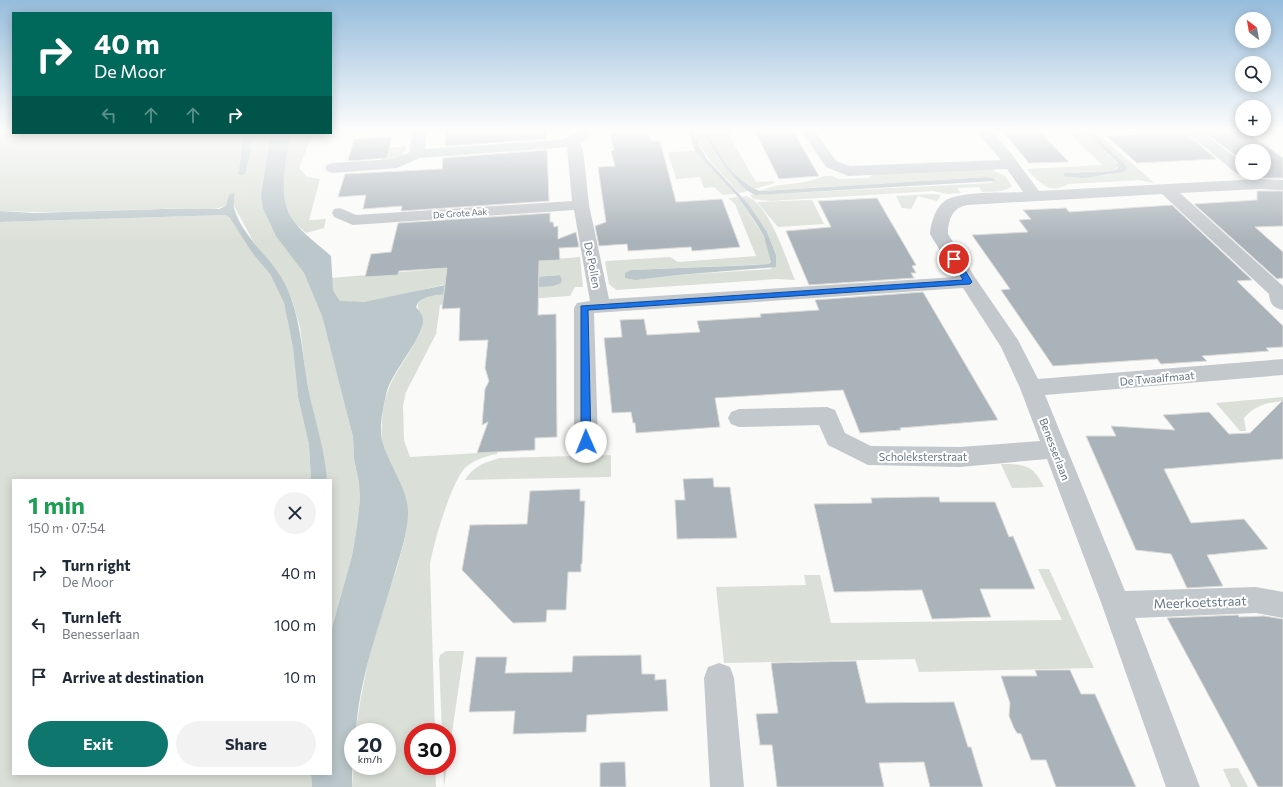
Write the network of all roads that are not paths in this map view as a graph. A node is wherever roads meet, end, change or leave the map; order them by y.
1 (333, 168) dead end
2 (336, 168) edge
3 (577, 168) edge
4 (839, 168) edge
5 (924, 168) edge
6 (1013, 168) edge
7 (1254, 180) edge
8 (1259, 184) junction
9 (1283, 185) edge
10 (1166, 190) junction
11 (1033, 196) junction
12 (581, 205) junction
13 (340, 213) dead end
14 (968, 282) junction
15 (1283, 304) edge
16 (601, 306) junction
17 (1283, 368) edge
18 (1031, 388) junction
19 (739, 418) dead end
20 (586, 442) dead end
21 (1055, 450) junction
22 (1116, 604) junction
23 (1283, 605) edge
24 (719, 678) dead end
25 (727, 787) edge
26 (1183, 787) edge

1 - 2 street
3 - 12 street, De Pollen
4 - 5 street
6 - 11 street
7 - 8 street
8 - 9 street, Benesserlaan
8 - 10 street, Benesserlaan
10 - 11 street, Benesserlaan
10 - 15 street
11 - 14 street, Benesserlaan
12 - 13 street, De Grote Aak
12 - 16 street, De Pollen
14 - 16 street
14 - 18 street, Benesserlaan
16 - 20 street
17 - 18 street, De Twaalfmaat
18 - 21 street, Benesserlaan
19 - 21 street, Scholeksterstraat
21 - 22 street, Benesserlaan
22 - 23 street, Meerkoetstraat
22 - 26 street, Benesserlaan
24 - 25 street

